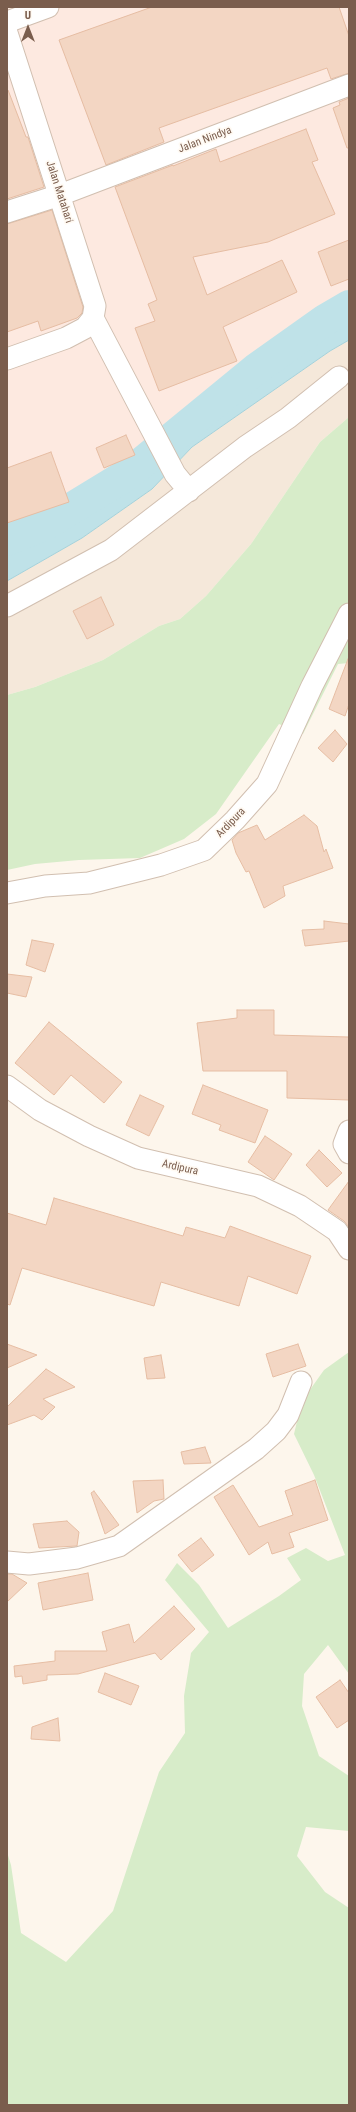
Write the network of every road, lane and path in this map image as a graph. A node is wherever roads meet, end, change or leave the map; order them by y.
1 (48, 7) edge
2 (7, 22) edge
3 (7, 33) edge
4 (349, 85) edge
5 (60, 195) junction
6 (7, 212) edge
7 (94, 318) junction
8 (7, 360) edge
9 (339, 377) dead end
10 (188, 491) junction
11 (7, 606) edge
12 (349, 614) edge
13 (7, 893) edge
14 (7, 1086) edge
15 (349, 1131) edge
16 (349, 1153) edge
17 (349, 1249) edge
18 (301, 1382) dead end
19 (7, 1562) edge

1 - 2 street
3 - 5 street, Jalan Matahari
4 - 5 street, Jalan Nindya
5 - 6 street, Jalan Nindya
5 - 7 street, Jalan Matahari
7 - 8 street
7 - 10 street
9 - 10 street
10 - 11 street
12 - 13 street, Ardipura
14 - 17 street, Ardipura
15 - 16 street
18 - 19 street

